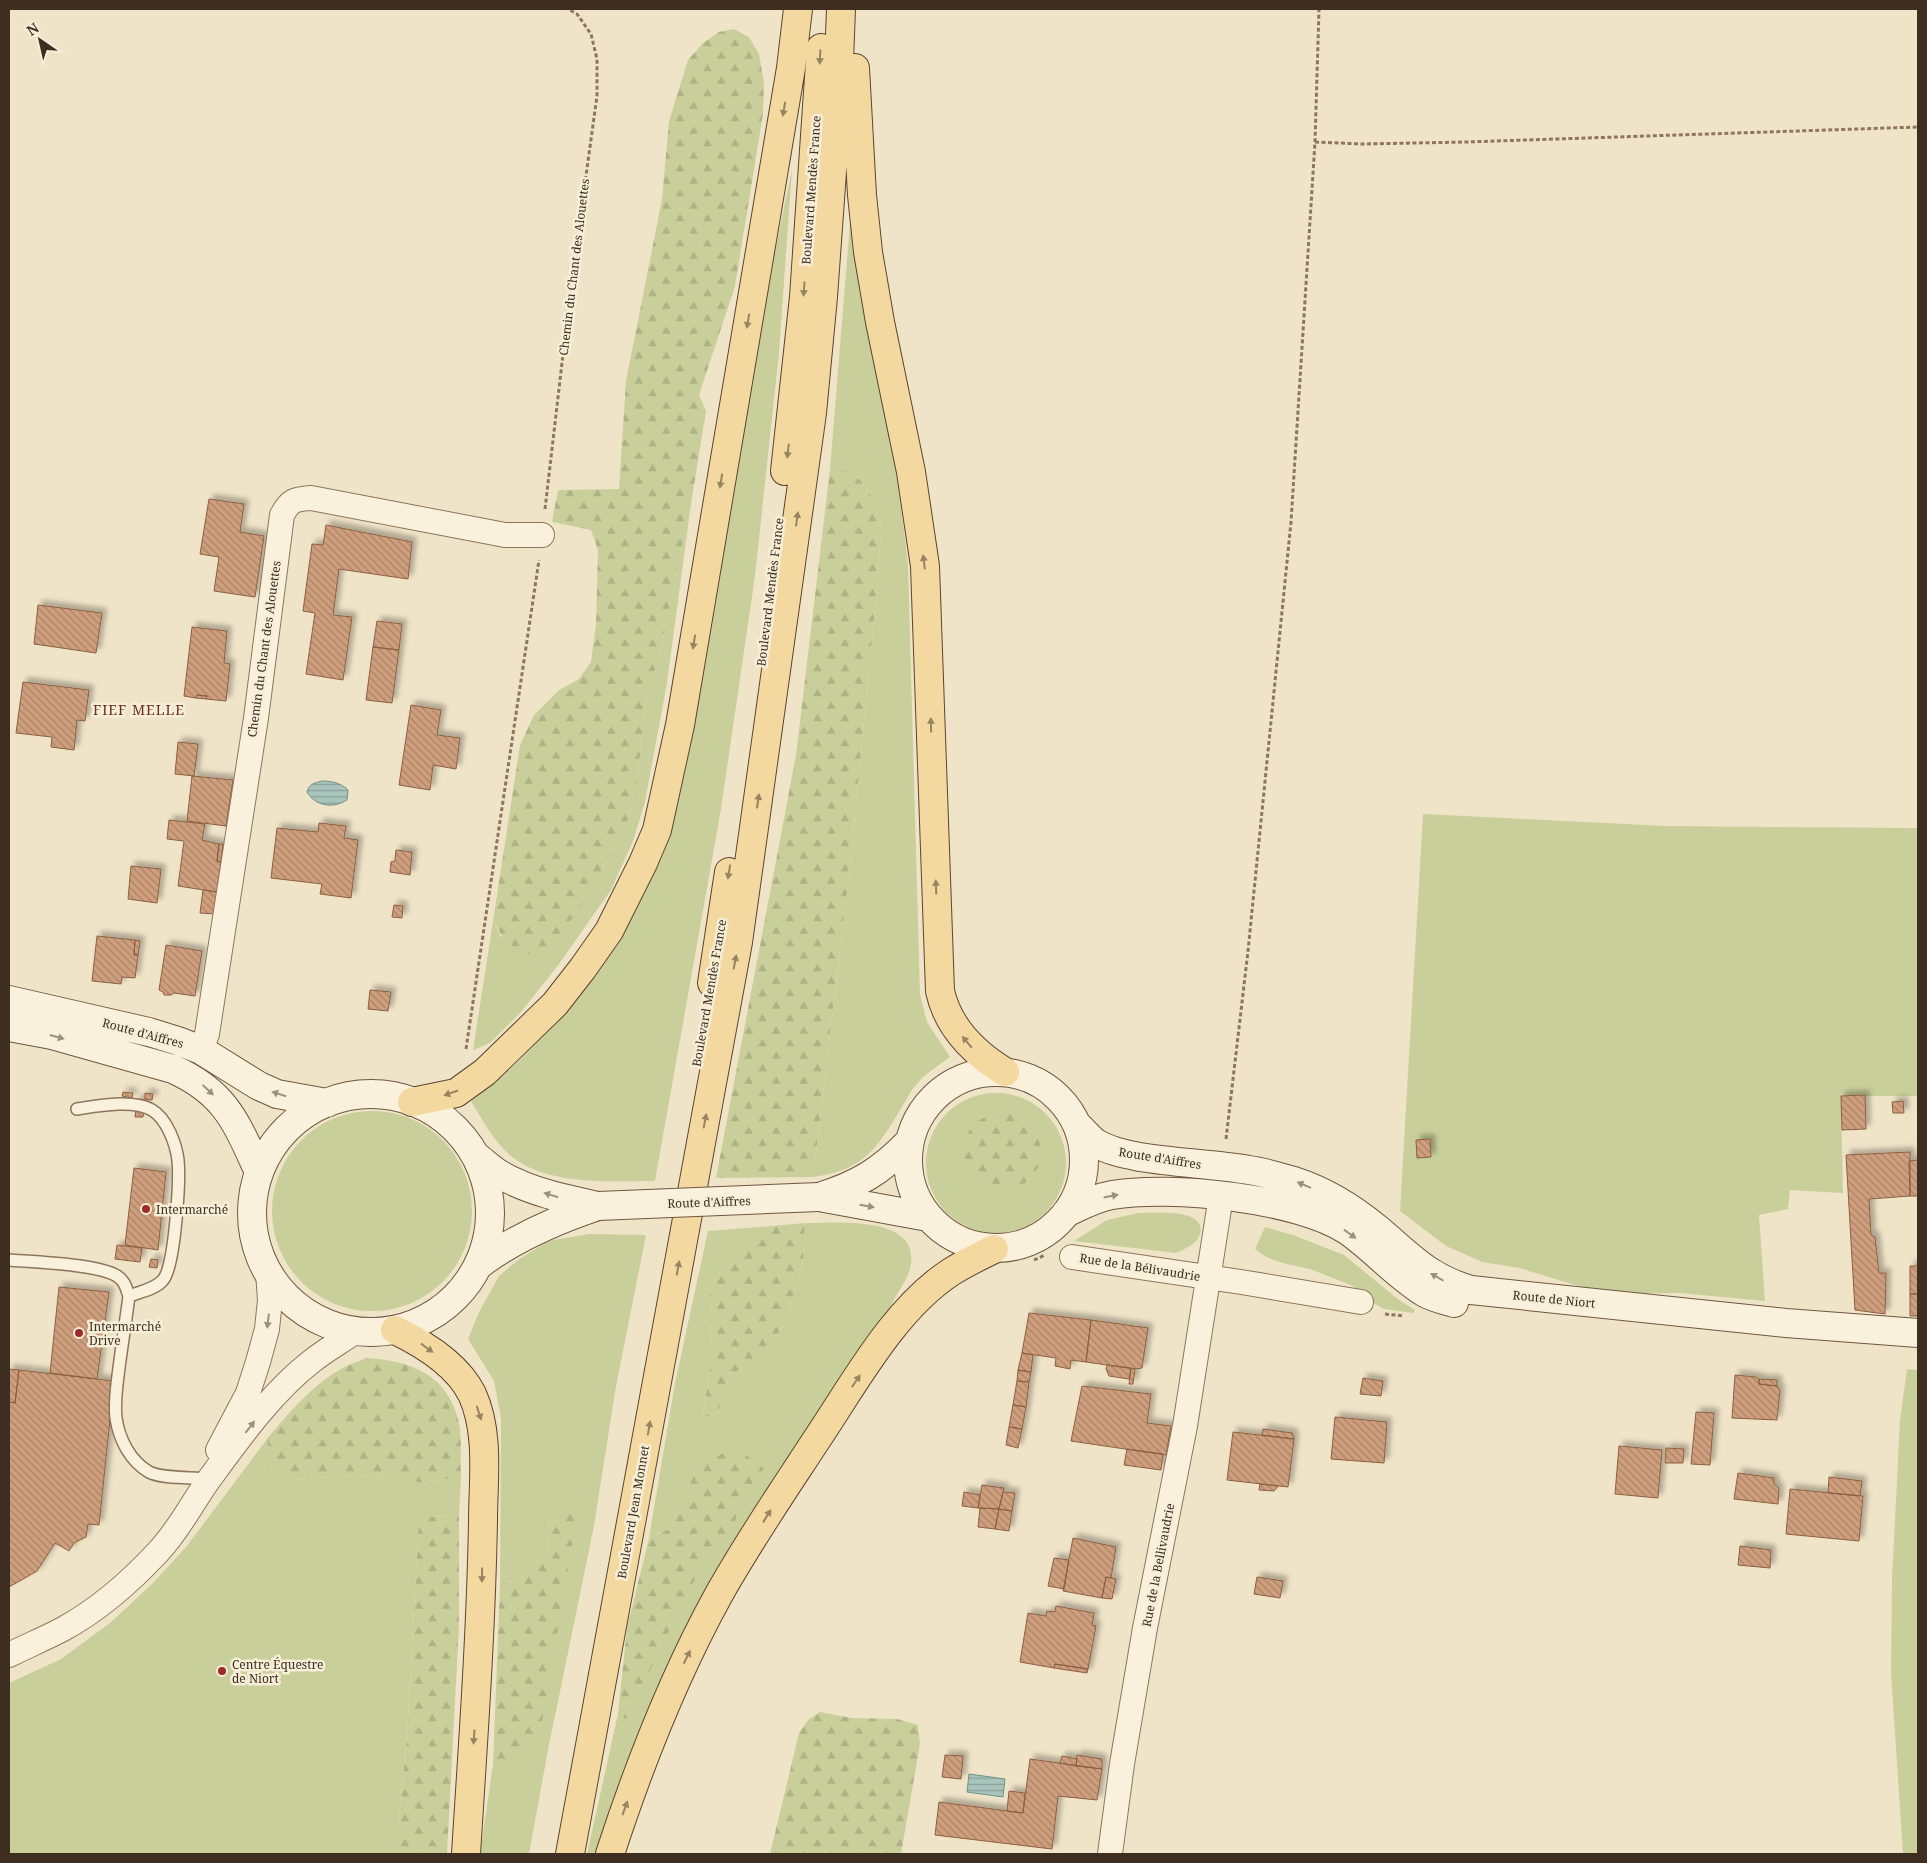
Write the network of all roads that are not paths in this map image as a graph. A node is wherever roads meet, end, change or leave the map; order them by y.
1 (798, 9) edge
2 (823, 9) edge
3 (841, 9) edge
4 (856, 9) edge
5 (542, 535) road end
6 (9, 1000) edge
7 (9, 1027) edge
8 (201, 1050) junction
9 (1004, 1072) junction
10 (412, 1102) junction
11 (326, 1103) junction
12 (77, 1109) dead end
13 (1077, 1124) junction
14 (909, 1142) junction
15 (476, 1156) junction
16 (1223, 1167) joint
17 (686, 1170) junction
18 (259, 1172) junction
19 (1221, 1196) junction
20 (819, 1197) junction
21 (598, 1206) junction
22 (1066, 1213) junction
23 (928, 1217) junction
24 (994, 1249) junction
25 (1072, 1257) dead end
26 (9, 1260) edge
27 (480, 1264) junction
28 (268, 1272) junction
29 (1207, 1277) junction
30 (129, 1296) junction
31 (1361, 1302) road end
32 (395, 1330) junction
33 (356, 1331) junction
34 (1918, 1333) edge
35 (1918, 1349) edge
36 (209, 1479) junction
37 (9, 1655) edge
38 (466, 1854) edge
39 (553, 1854) edge
40 (570, 1854) edge
41 (610, 1854) edge
42 (1110, 1854) edge

1 -> 10 main road
2 -> 17 main road, Boulevard Mendès France
17 -> 3 main road, Boulevard Mendès France
9 -> 4 main road
5 - 8 street, Chemin du Chant des Alouettes
6 - 8 main road, Route d'Aiffres
7 -> 18 main road
11 -> 8 main road, Route d'Aiffres
9 - 13 main road
9 - 14 main road
10 - 11 main road
10 - 15 main road
11 - 18 main road
12 - 30 lane
13 - 16 main road, Route d'Aiffres
13 - 22 main road
14 - 20 main road, Route d'Aiffres
14 - 23 main road
21 -> 15 main road, Route d'Aiffres
15 - 27 main road
34 -> 16 main road, Route de Niort
17 - 39 main road, Boulevard Jean Monnet
40 -> 17 main road, Boulevard Jean Monnet
18 - 28 main road
22 -> 19 main road
19 - 29 street, Rue de la Bellivaudrie
19 -> 35 main road, Route de Niort
20 - 21 main road, Route d'Aiffres, bridge
20 -> 23 main road, Route d'Aiffres
21 - 27 main road, Route d'Aiffres
22 - 24 main road
23 - 24 main road
41 -> 24 main road
25 - 29 street, Rue de la Bélivaudrie
26 - 30 lane
27 - 32 main road
28 - 33 main road
28 -> 36 street
29 - 31 street
29 - 42 street, Rue de la Bellivaudrie
30 - 36 lane
32 - 33 main road
32 -> 38 main road
36 -> 33 street
36 - 37 street

